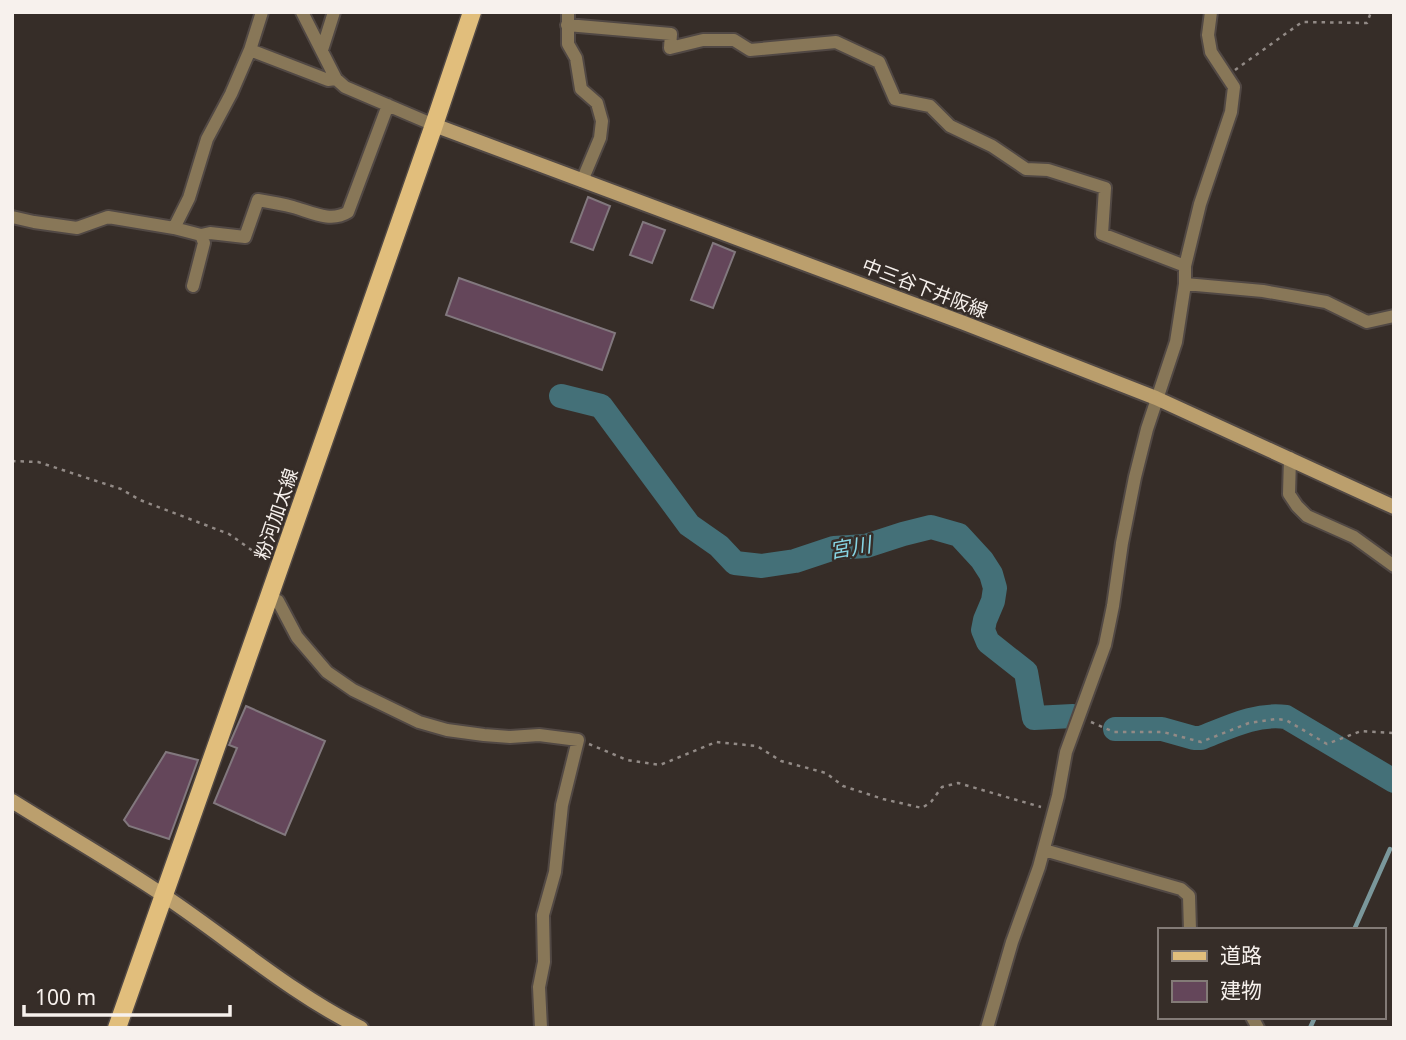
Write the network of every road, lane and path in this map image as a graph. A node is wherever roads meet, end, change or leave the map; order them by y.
1 (262, 12) edge
2 (302, 12) edge
3 (334, 12) edge
4 (472, 12) edge
5 (1211, 12) edge
6 (1371, 12) edge
7 (568, 18) edge
8 (250, 50) junction
9 (321, 50) junction
10 (1227, 76) junction
11 (335, 79) junction
12 (388, 105) junction
13 (434, 125) junction
14 (582, 181) junction
15 (12, 218) edge
16 (174, 228) junction
17 (201, 235) junction
18 (1185, 265) junction
19 (1185, 284) junction
20 (193, 286) dead end
21 (1394, 316) edge
22 (1156, 398) junction
23 (1290, 458) junction
24 (12, 461) edge
25 (1394, 507) edge
26 (283, 557) junction
27 (1394, 566) edge
28 (269, 597) junction
29 (1078, 717) junction
30 (1394, 733) edge
31 (578, 740) junction
32 (12, 801) edge
33 (1054, 810) junction
34 (1044, 850) junction
35 (165, 896) junction
36 (1190, 928) edge
37 (117, 1028) edge
38 (360, 1028) edge
39 (541, 1028) edge
40 (987, 1028) edge

1 - 8 street
2 - 9 street
3 - 9 street
4 - 13 main road, 粉河加太線
5 - 10 street
6 - 10 path
7 - 14 street
7 - 18 street
8 - 11 street
8 - 16 street
9 - 11 street
10 - 18 street
11 - 12 street
12 - 13 street
12 - 17 street
13 - 14 main road, 中三谷下井阪線
13 - 26 main road, 粉河加太線
14 - 22 main road, 中三谷下井阪線
15 - 16 street
16 - 17 street
17 - 20 street
18 - 19 street
19 - 21 street
19 - 22 street
22 - 23 main road, 中三谷下井阪線
22 - 29 street
23 - 25 main road, 中三谷下井阪線
23 - 27 street
24 - 26 path
26 - 28 main road, 粉河加太線
28 - 31 street
28 - 35 main road, 粉河加太線
29 - 30 path
29 - 33 street
31 - 33 path
31 - 39 street
32 - 35 main road
33 - 34 street
34 - 36 street
34 - 40 street
35 - 37 main road, 粉河加太線
35 - 38 main road

